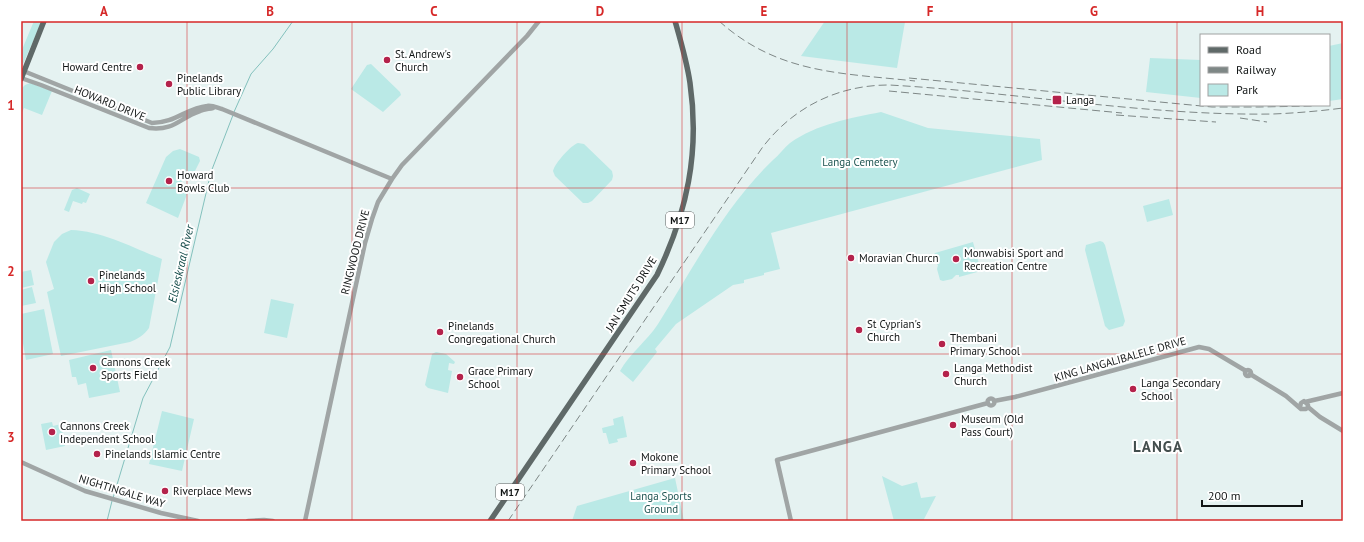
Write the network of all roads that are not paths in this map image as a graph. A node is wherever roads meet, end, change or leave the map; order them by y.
1 (44, 21) edge
2 (539, 21) edge
3 (675, 21) edge
4 (23, 71) edge
5 (21, 79) edge
6 (214, 107) junction
7 (392, 179) junction
8 (1343, 393) edge
9 (1305, 405) junction
10 (1343, 431) edge
11 (21, 462) edge
12 (198, 521) edge
13 (248, 521) edge
14 (273, 521) edge
15 (304, 521) edge
16 (490, 521) edge
17 (791, 521) edge

1 - 4 main road
2 - 7 street, RINGWOOD DRIVE
3 - 16 main road, JAN SMUTS DRIVE / M17
4 - 5 main road
4 - 6 street, HOWARD DRIVE
5 - 6 street, HOWARD DRIVE
6 - 7 street, HOWARD DRIVE
7 - 15 street, RINGWOOD DRIVE
8 - 9 street
9 - 10 street
9 - 17 street, KING LANGALIBALELE DRIVE
11 - 12 street, NIGHTINGALE WAY
13 - 14 street

